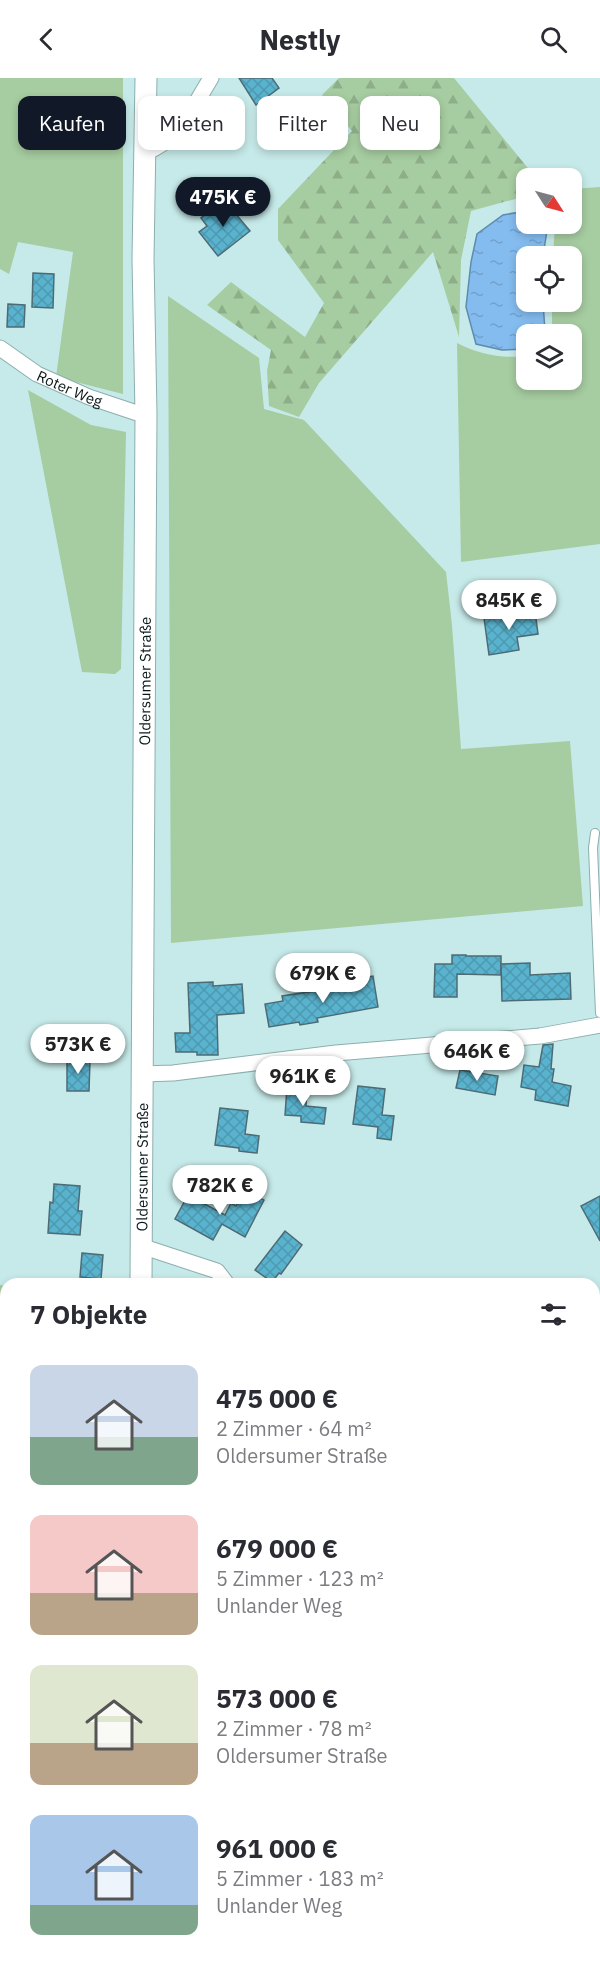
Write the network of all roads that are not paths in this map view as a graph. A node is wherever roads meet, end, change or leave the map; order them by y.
1 (146, 78) edge
2 (211, 78) edge
3 (146, 152) junction
4 (0, 348) edge
5 (146, 414) junction
6 (596, 833) dead end
7 (600, 1013) edge
8 (600, 1025) edge
9 (142, 1074) junction
10 (141, 1246) junction
11 (141, 1278) edge
12 (222, 1278) edge

1 - 3 main road, Oldersumer Straße
2 - 3 street
3 - 5 main road, Oldersumer Straße
4 - 5 street, Roter Weg
5 - 9 main road, Oldersumer Straße
6 - 7 lane
8 - 9 street
9 - 10 main road, Oldersumer Straße
10 - 11 main road, Oldersumer Straße
10 - 12 street

